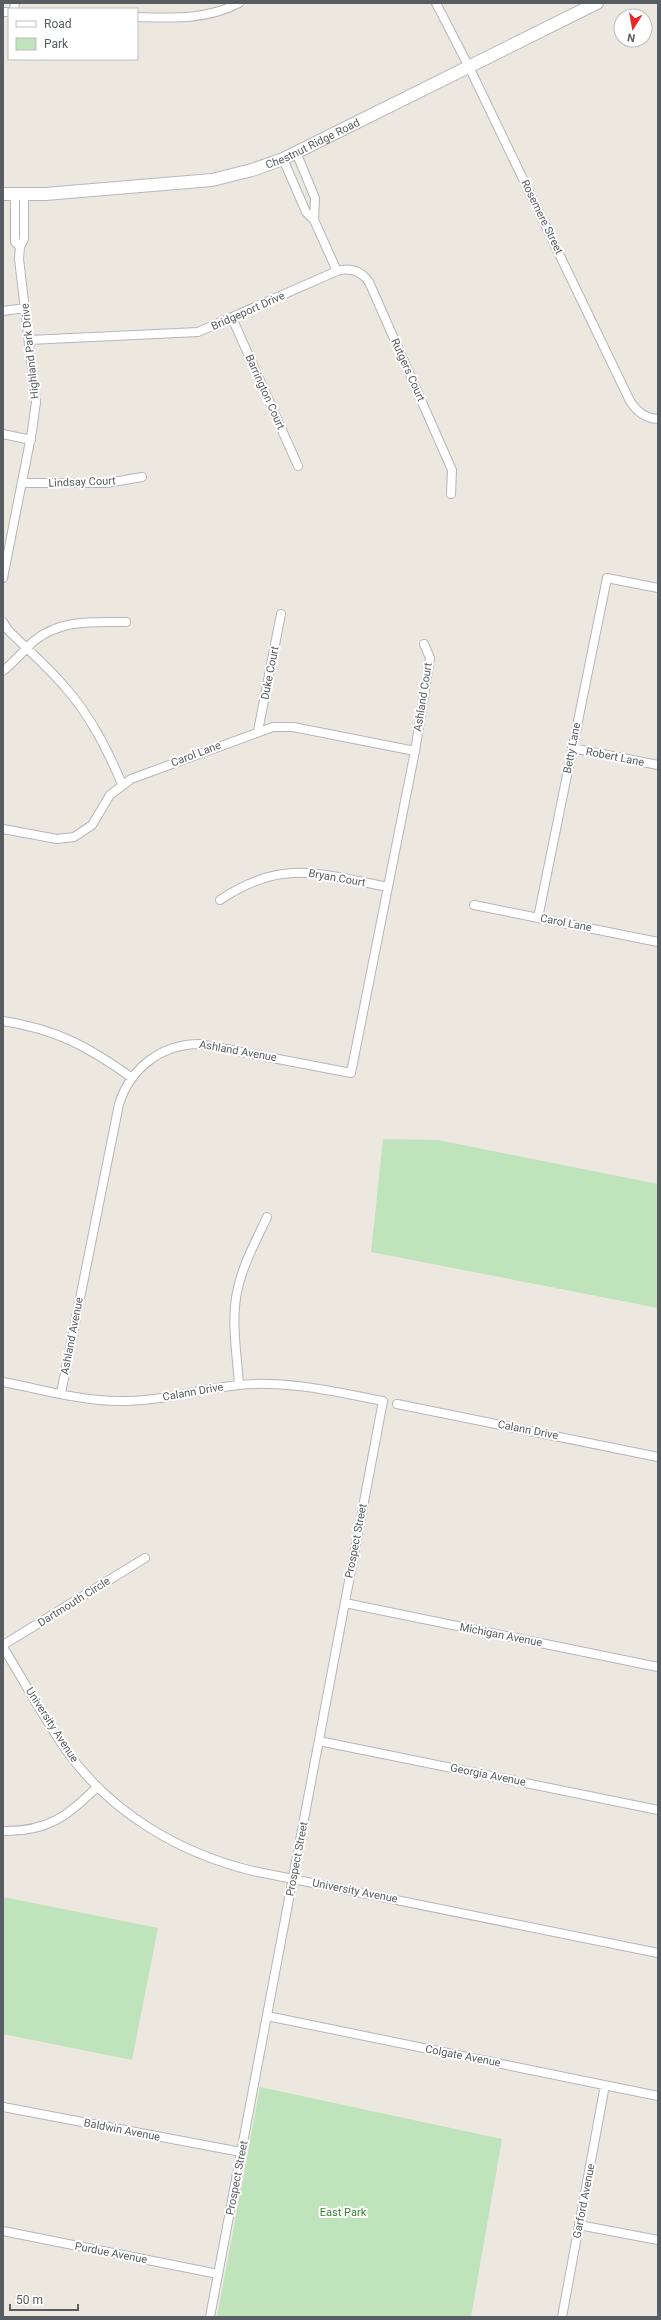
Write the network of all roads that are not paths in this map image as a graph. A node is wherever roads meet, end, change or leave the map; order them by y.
1 (239, 3) edge
2 (436, 3) edge
3 (597, 3) edge
4 (138, 17) edge
5 (469, 67) junction
6 (296, 152) junction
7 (283, 159) junction
8 (14, 194) edge
9 (314, 220) junction
10 (337, 271) junction
11 (25, 308) junction
12 (3, 311) edge
13 (232, 318) junction
14 (30, 340) junction
15 (658, 419) edge
16 (3, 434) edge
17 (31, 440) junction
18 (298, 466) dead end
19 (142, 477) dead end
20 (22, 483) junction
21 (452, 494) dead end
22 (5, 556) edge
23 (3, 578) edge
24 (658, 588) edge
25 (281, 614) dead end
26 (3, 622) edge
27 (126, 622) dead end
28 (424, 644) dead end
29 (27, 648) junction
30 (3, 672) edge
31 (258, 731) junction
32 (572, 748) junction
33 (415, 752) junction
34 (658, 765) edge
35 (122, 784) junction
36 (3, 829) edge
37 (388, 888) junction
38 (220, 900) dead end
39 (474, 905) dead end
40 (538, 918) junction
41 (658, 942) edge
42 (3, 1021) edge
43 (132, 1078) junction
44 (267, 1217) dead end
45 (3, 1382) edge
46 (239, 1385) junction
47 (61, 1393) junction
48 (383, 1401) joint
49 (398, 1404) dead end
50 (658, 1457) edge
51 (145, 1558) dead end
52 (345, 1603) junction
53 (3, 1646) edge
54 (658, 1667) edge
55 (319, 1740) junction
56 (97, 1786) junction
57 (658, 1810) edge
58 (3, 1831) edge
59 (293, 1879) junction
60 (658, 1953) edge
61 (267, 2016) junction
62 (606, 2085) junction
63 (658, 2096) edge
64 (3, 2107) edge
65 (242, 2152) junction
66 (579, 2225) junction
67 (3, 2231) edge
68 (658, 2240) edge
69 (218, 2274) junction
70 (210, 2317) edge
71 (562, 2317) edge

1 - 4 street
2 - 5 street, Rosemere Street
3 - 5 street, Chestnut Ridge Road
5 - 6 street, Chestnut Ridge Road
5 - 15 street, Rosemere Street
6 - 7 street, Chestnut Ridge Road
6 - 9 street
7 - 8 street, Chestnut Ridge Road
7 - 9 street
8 - 11 street, Highland Park Drive
9 - 10 street
10 - 13 street, Bridgeport Drive
10 - 21 street, Rutgers Court
11 - 12 street
11 - 14 street, Highland Park Drive
13 - 14 street, Bridgeport Drive
13 - 18 street, Barrington Court
14 - 17 street, Highland Park Drive
16 - 17 street
17 - 20 street, Highland Park Drive
19 - 20 street, Lindsay Court
20 - 22 street, Highland Park Drive
22 - 23 street, Highland Park Drive
24 - 32 street, Betty Lane
25 - 31 street, Duke Court
26 - 29 street
27 - 29 street
28 - 33 street, Ashland Court
29 - 30 street
29 - 35 street
31 - 33 street, Carol Lane
31 - 35 street, Carol Lane
32 - 34 street, Robert Lane
32 - 40 street, Betty Lane
33 - 37 street, Ashland Avenue
35 - 36 street, Carol Lane
37 - 38 street, Bryan Court
37 - 43 street, Ashland Avenue
39 - 40 street, Carol Lane
40 - 41 street, Carol Lane
42 - 43 street
43 - 47 street, Ashland Avenue
44 - 46 street
45 - 47 street, Calann Drive
46 - 47 street, Calann Drive
46 - 48 street, Calann Drive
48 - 52 street, Prospect Street
49 - 50 street, Calann Drive
51 - 53 street, Dartmouth Circle
52 - 54 street, Michigan Avenue
52 - 55 street, Prospect Street
53 - 56 street, University Avenue
55 - 57 street, Georgia Avenue
55 - 59 street, Prospect Street
56 - 58 street
56 - 59 street, University Avenue
59 - 60 street, University Avenue
59 - 61 street, Prospect Street
61 - 62 street, Colgate Avenue
61 - 65 street, Prospect Street
62 - 63 street, Colgate Avenue
62 - 66 street, Garford Avenue
64 - 65 street, Baldwin Avenue
65 - 69 street, Prospect Street
66 - 68 street
66 - 71 street, Garford Avenue
67 - 69 street, Purdue Avenue
69 - 70 street, Prospect Street

